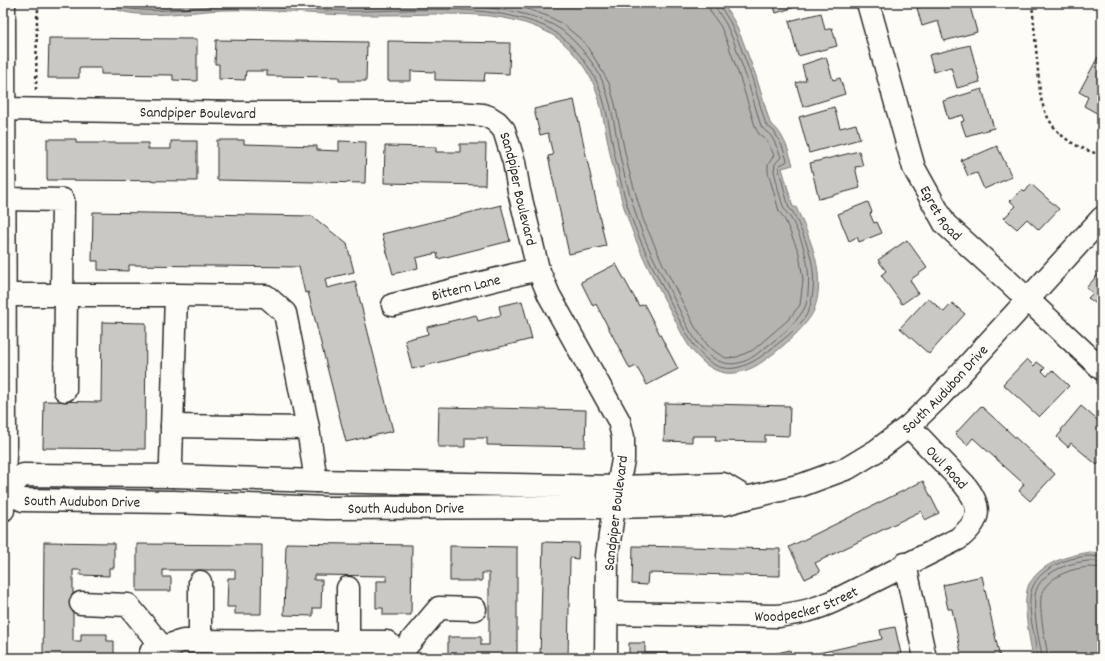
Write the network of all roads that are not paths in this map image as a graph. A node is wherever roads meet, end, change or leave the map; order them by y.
1 (4, 3) edge
2 (868, 3) edge
3 (4, 109) junction
4 (4, 199) junction
5 (1102, 218) edge
6 (538, 269) junction
7 (4, 295) edge
8 (64, 295) junction
9 (176, 295) junction
10 (1027, 299) junction
11 (393, 305) dead end
12 (1102, 369) edge
13 (65, 390) dead end
14 (172, 426) junction
15 (909, 426) junction
16 (308, 428) junction
17 (173, 476) junction
18 (316, 482) junction
19 (616, 497) junction
20 (3, 498) edge
21 (978, 513) joint
22 (905, 564) junction
23 (200, 582) dead end
24 (348, 588) dead end
25 (80, 603) dead end
26 (475, 609) dead end
27 (607, 613) junction
28 (200, 641) junction
29 (348, 642) junction
30 (326, 650) edge
31 (155, 653) edge
32 (402, 656) edge
33 (606, 658) edge
34 (925, 658) edge

1 - 3 street
2 - 10 street, Egret Road
3 - 4 street
3 - 6 street, Sandpiper Boulevard
4 - 7 street
4 - 8 street
5 - 10 street, South Audubon Drive
6 - 11 street, Bittern Lane
6 - 19 street, Sandpiper Boulevard
7 - 8 street
7 - 20 street
8 - 9 street
8 - 13 street
9 - 14 street
9 - 16 street
10 - 12 street, Egret Road
10 - 15 street, South Audubon Drive
14 - 16 street
14 - 17 street
15 - 19 street, South Audubon Drive
15 - 21 street, Owl Road
16 - 18 street
17 - 18 street, South Audubon Drive
17 - 20 street, South Audubon Drive
18 - 19 street, South Audubon Drive
19 - 20 street, South Audubon Drive
19 - 27 street, Sandpiper Boulevard
21 - 22 street, Woodpecker Street
22 - 27 street, Woodpecker Street
22 - 34 street
23 - 28 street
24 - 29 street
25 - 31 street
26 - 32 street
27 - 33 street, Sandpiper Boulevard
28 - 30 street
28 - 31 street
29 - 30 street
29 - 32 street

